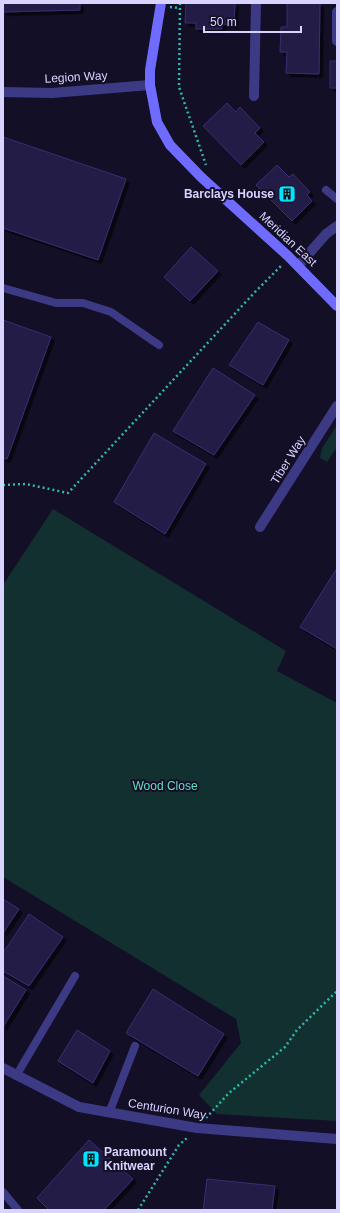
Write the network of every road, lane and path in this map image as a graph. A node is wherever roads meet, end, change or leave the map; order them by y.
1 (161, 3) edge
2 (180, 3) edge
3 (256, 3) edge
4 (337, 12) edge
5 (336, 41) edge
6 (150, 85) junction
7 (3, 92) edge
8 (254, 96) dead end
9 (207, 166) dead end
10 (326, 190) dead end
11 (337, 198) edge
12 (337, 226) edge
13 (298, 266) junction
14 (281, 268) dead end
15 (3, 288) edge
16 (337, 306) edge
17 (159, 344) dead end
18 (337, 406) edge
19 (3, 485) edge
20 (260, 527) dead end
21 (75, 976) dead end
22 (337, 991) edge
23 (135, 1046) dead end
24 (3, 1068) edge
25 (16, 1076) junction
26 (109, 1113) junction
27 (197, 1128) junction
28 (337, 1139) edge
29 (3, 1192) edge
30 (18, 1210) edge
31 (138, 1210) edge

1 - 6 street, Meridian East
2 - 9 path
3 - 8 street
4 - 5 street
6 - 7 street, Legion Way
6 - 13 street, Meridian East
10 - 11 lane
12 - 13 street
13 - 16 street, Meridian East
14 - 19 path
15 - 17 lane
18 - 20 street, Tiber Way
21 - 25 lane
22 - 27 path
23 - 26 lane
24 - 25 street, Centurion Way
25 - 26 street, Centurion Way
26 - 27 street, Centurion Way
27 - 28 street, Centurion Way
27 - 31 path
29 - 30 lane

